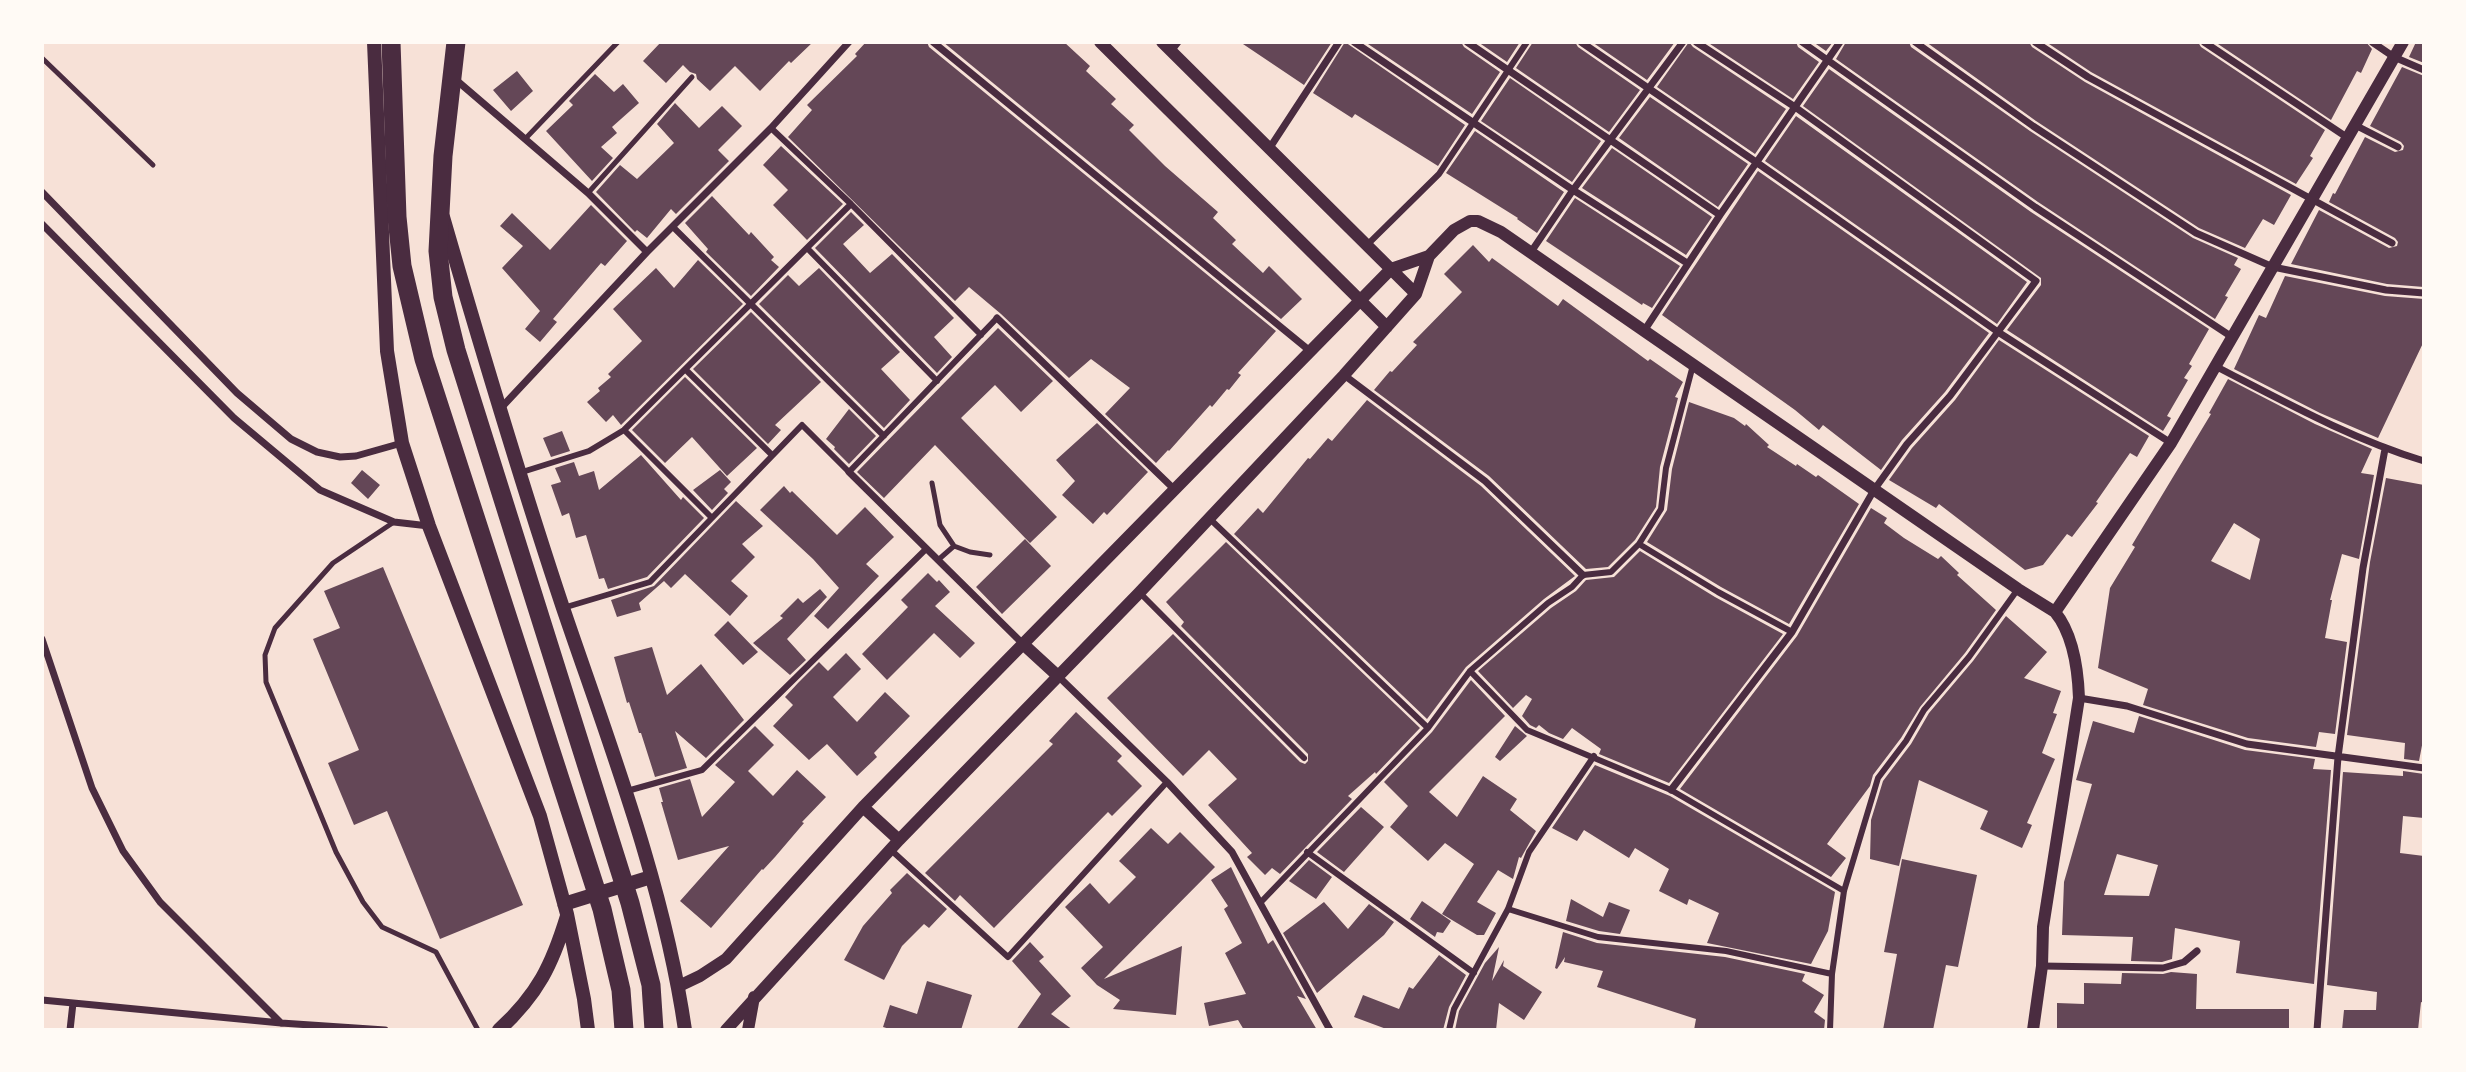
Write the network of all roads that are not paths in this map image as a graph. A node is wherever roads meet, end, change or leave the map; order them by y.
1 (374, 42) edge
2 (391, 42) edge
3 (456, 42) edge
4 (618, 42) edge
5 (849, 42) edge
6 (933, 42) edge
7 (1100, 42) edge
8 (1339, 42) edge
9 (1353, 42) edge
10 (1467, 42) edge
11 (1527, 42) edge
12 (1581, 42) edge
13 (1683, 42) edge
14 (1696, 42) edge
15 (1802, 42) edge
16 (1840, 42) edge
17 (1915, 42) edge
18 (2035, 42) edge
19 (2204, 42) edge
20 (2372, 42) edge
21 (2403, 42) edge
22 (1170, 45) edge
23 (2394, 57) junction
24 (42, 58) edge
25 (1828, 60) junction
26 (1507, 70) junction
27 (2424, 70) edge
28 (452, 76) junction
29 (692, 77) dead end
30 (1649, 88) junction
31 (1795, 107) junction
32 (1473, 122) junction
33 (2356, 125) junction
34 (771, 128) junction
35 (526, 138) junction
36 (2348, 138) junction
37 (1612, 140) junction
38 (2398, 147) dead end
39 (1269, 149) junction
40 (1756, 162) junction
41 (153, 164) dead end
42 (1573, 190) junction
43 (42, 192) edge
44 (588, 193) junction
45 (2313, 198) junction
46 (851, 204) junction
47 (442, 212) junction
48 (1720, 215) junction
49 (42, 224) edge
50 (673, 227) junction
51 (2392, 243) dead end
52 (1367, 245) junction
53 (807, 248) junction
54 (647, 252) junction
55 (1531, 253) junction
56 (1429, 256) junction
57 (1687, 263) junction
58 (2273, 267) junction
59 (1391, 269) junction
60 (2424, 293) edge
61 (1416, 294) junction
62 (1360, 300) junction
63 (752, 303) junction
64 (998, 318) joint
65 (1387, 327) junction
66 (1644, 332) junction
67 (1998, 332) junction
68 (981, 335) junction
69 (2232, 337) junction
70 (1310, 351) junction
71 (1693, 365) junction
72 (2216, 366) junction
73 (686, 370) junction
74 (1345, 375) junction
75 (937, 381) junction
76 (500, 409) junction
77 (624, 430) junction
78 (884, 436) junction
79 (402, 443) junction
80 (2171, 443) junction
81 (2385, 449) junction
82 (772, 455) junction
83 (2424, 461) edge
84 (849, 472) junction
85 (519, 473) junction
86 (932, 483) dead end
87 (1174, 489) junction
88 (1874, 490) junction
89 (712, 518) junction
90 (1210, 519) junction
91 (394, 522) junction
92 (429, 526) junction
93 (1639, 544) junction
94 (954, 546) junction
95 (926, 550) junction
96 (990, 555) dead end
97 (938, 560) junction
98 (1583, 575) junction
99 (2018, 589) junction
100 (1139, 593) junction
101 (563, 608) junction
102 (2055, 612) junction
103 (1791, 632) junction
104 (42, 639) edge
105 (1023, 644) junction
106 (1470, 671) junction
107 (1059, 677) junction
108 (2079, 698) junction
109 (1428, 728) junction
110 (1594, 756) junction
111 (2338, 757) junction
112 (1304, 758) dead end
113 (2424, 768) edge
114 (1167, 782) junction
115 (1671, 790) junction
116 (626, 791) junction
117 (863, 807) junction
118 (895, 845) junction
119 (1307, 852) junction
120 (651, 877) junction
121 (1844, 891) junction
122 (1261, 902) junction
123 (565, 909) junction
124 (1508, 909) junction
125 (2197, 951) dead end
126 (2042, 966) junction
127 (1474, 973) junction
128 (1832, 974) junction
129 (679, 986) junction
130 (754, 997) junction
131 (42, 1000) edge
132 (73, 1003) junction
133 (281, 1023) junction
134 (70, 1030) edge
135 (385, 1030) edge
136 (478, 1030) edge
137 (499, 1030) edge
138 (588, 1030) edge
139 (624, 1030) edge
140 (654, 1030) edge
141 (685, 1030) edge
142 (726, 1030) edge
143 (748, 1030) edge
144 (1330, 1030) edge
145 (1449, 1030) edge
146 (1830, 1030) edge
147 (2033, 1030) edge
148 (2317, 1030) edge

1 - 79 main road
2 - 139 highway
3 - 28 highway
4 - 35 lane
5 - 34 street
6 - 70 street
7 - 62 street
8 - 39 street
9 - 32 street
10 - 26 street
11 - 26 street
12 - 30 street
13 - 30 street
14 - 31 street
15 - 25 street
16 - 25 street
17 - 58 street
18 - 45 street
19 - 36 street
20 - 23 street
21 - 23 street
22 - 39 street
23 - 27 street
23 - 33 street
24 - 41 lane
25 - 31 street
25 - 69 street
26 - 32 street
26 - 37 street
28 - 35 street
28 - 47 highway
29 - 44 lane
30 - 37 street
30 - 40 street
31 - 40 street
31 - 67 street
32 - 42 street
32 - 52 street
33 - 36 street
33 - 38 street
34 - 46 street
34 - 50 street
35 - 44 street
36 - 45 street
37 - 42 street
37 - 48 street
39 - 52 street
40 - 48 street
40 - 67 street
42 - 55 street
42 - 57 street
43 - 79 street
44 - 54 street
45 - 51 street
45 - 58 street
46 - 53 street
46 - 68 street
47 - 76 main road
47 - 140 highway
48 - 57 street
49 - 91 street
50 - 54 street
50 - 63 street
52 - 59 street
53 - 63 street
53 - 75 street
54 - 76 street
55 - 56 street
55 - 66 street
56 - 59 street
56 - 61 street
57 - 66 street
58 - 60 street
58 - 69 street
59 - 61 street
59 - 62 street
61 - 65 street
62 - 65 street
62 - 70 street
63 - 73 street
63 - 78 street
64 - 68 street
64 - 87 street
65 - 74 street
66 - 71 street
67 - 80 street
67 - 88 street
68 - 75 street
69 - 72 street
70 - 87 street
71 - 88 street
71 - 93 street
72 - 80 street
72 - 81 street
73 - 77 street
73 - 82 street
74 - 90 street
74 - 98 street
75 - 78 street
76 - 85 main road
77 - 85 street
77 - 89 street
78 - 84 street
79 - 92 main road
80 - 102 street
81 - 83 street
81 - 111 street
82 - 84 street
82 - 89 street
84 - 95 street
85 - 101 main road
86 - 94 lane
87 - 105 street
88 - 99 street
88 - 103 street
89 - 101 street
90 - 100 street
90 - 109 street
91 - 92 street
91 - 136 lane
92 - 123 main road
93 - 98 street
93 - 103 street
94 - 96 lane
94 - 97 lane
95 - 97 street
95 - 116 street
97 - 105 street
98 - 106 street
99 - 102 street
99 - 121 street
100 - 107 street
100 - 112 street
101 - 116 main road
102 - 108 street
103 - 115 street
104 - 133 street
105 - 107 street
105 - 117 street
106 - 109 street
106 - 110 street
107 - 114 street
107 - 118 street
108 - 111 street
108 - 126 street
109 - 119 street
110 - 115 street
110 - 124 street
111 - 113 street
111 - 148 street
114 - 118 street
114 - 122 street
115 - 121 street
116 - 120 main road
117 - 118 street
117 - 129 street
118 - 130 street
119 - 122 street
119 - 127 street
120 - 123 main road
120 - 129 main road
121 - 128 street
122 - 144 street
123 - 137 main road
123 - 138 main road
124 - 127 street
124 - 128 street
125 - 126 street
126 - 147 street
127 - 145 street
128 - 146 street
129 - 141 main road
130 - 142 street
130 - 143 street
131 - 132 street
132 - 133 street
132 - 134 street
133 - 135 street

